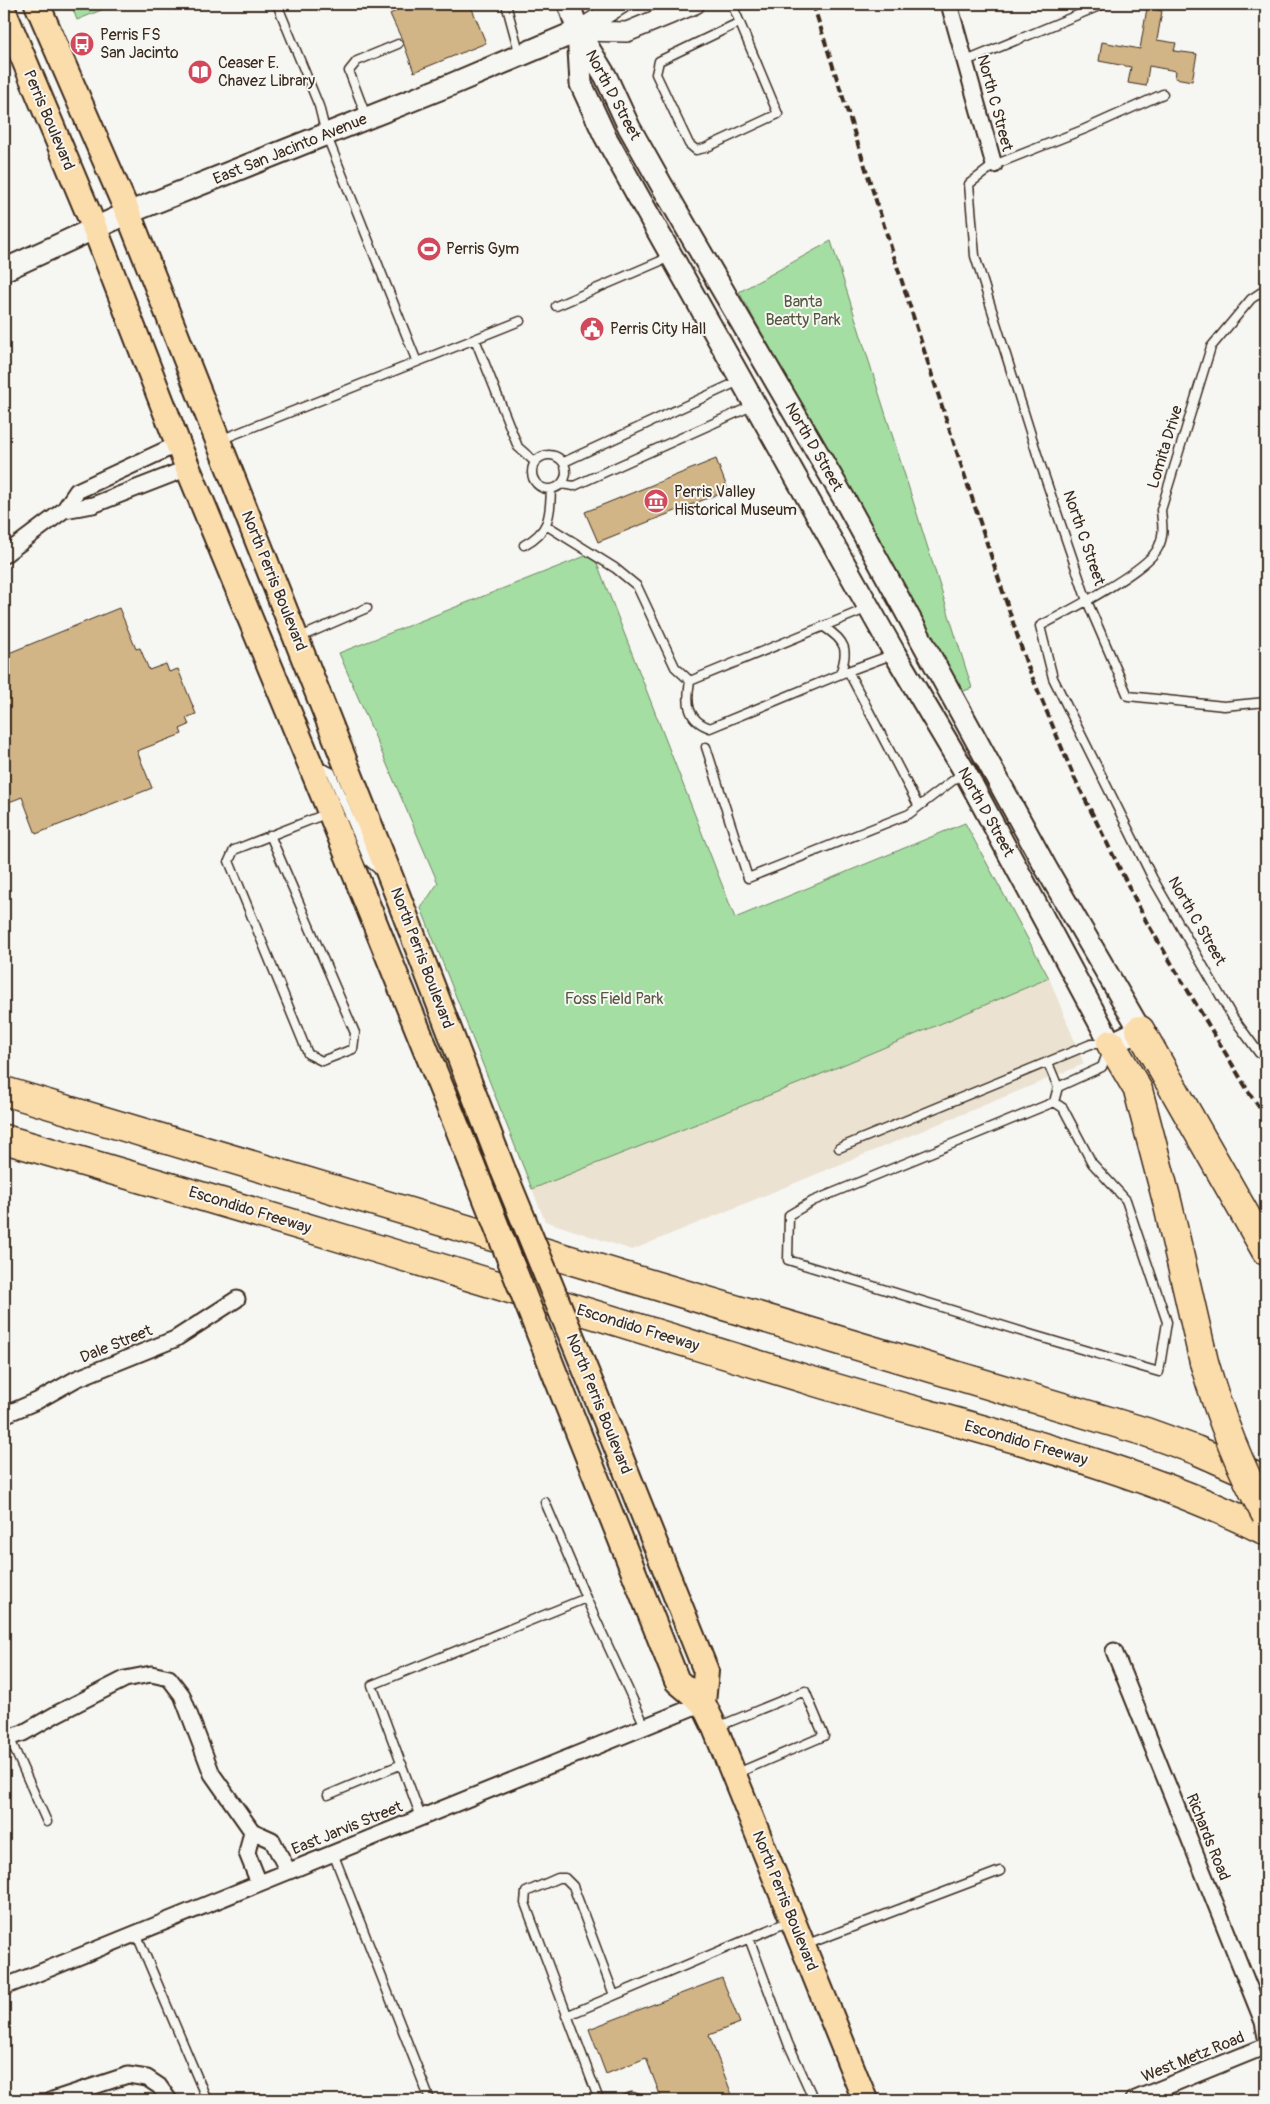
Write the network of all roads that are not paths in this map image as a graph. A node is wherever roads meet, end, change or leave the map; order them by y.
1 (37, 4) edge
2 (278, 4) edge
3 (506, 4) edge
4 (569, 4) edge
5 (621, 4) edge
6 (695, 4) edge
7 (732, 4) edge
8 (949, 4) edge
9 (1104, 4) edge
10 (4, 12) edge
11 (738, 23) junction
12 (578, 31) junction
13 (398, 44) dead end
14 (520, 56) junction
15 (966, 61) junction
16 (1163, 94) dead end
17 (367, 118) junction
18 (326, 134) junction
19 (994, 165) junction
20 (128, 214) junction
21 (95, 229) junction
22 (672, 256) junction
23 (4, 270) edge
24 (1266, 289) edge
25 (556, 306) dead end
26 (520, 321) dead end
27 (475, 339) junction
28 (417, 362) junction
29 (775, 379) junction
30 (741, 380) junction
31 (755, 405) junction
32 (218, 441) junction
33 (178, 444) junction
34 (535, 462) junction
35 (564, 462) junction
36 (188, 468) junction
37 (561, 484) junction
38 (551, 489) junction
39 (64, 510) junction
40 (546, 525) junction
41 (524, 545) dead end
42 (4, 555) edge
43 (1087, 602) junction
44 (367, 608) dead end
45 (870, 608) junction
46 (824, 627) junction
47 (297, 638) junction
48 (895, 654) junction
49 (848, 671) junction
50 (840, 674) junction
51 (690, 681) junction
52 (1266, 702) edge
53 (706, 747) dead end
54 (986, 757) junction
55 (313, 771) junction
56 (965, 772) junction
57 (918, 805) junction
58 (330, 812) junction
59 (270, 835) junction
60 (392, 881) junction
61 (1140, 1030) junction
62 (1112, 1044) junction
63 (1266, 1056) edge
64 (1048, 1063) junction
65 (1058, 1087) junction
66 (4, 1091) edge
67 (1054, 1102) junction
68 (4, 1139) edge
69 (838, 1148) dead end
70 (1266, 1251) edge
71 (237, 1299) dead end
72 (4, 1415) edge
73 (1266, 1481) edge
74 (545, 1502) dead end
75 (1266, 1515) edge
76 (1266, 1531) edge
77 (586, 1598) junction
78 (1114, 1651) dead end
79 (703, 1703) junction
80 (645, 1726) junction
81 (715, 1728) junction
82 (7, 1738) edge
83 (402, 1764) junction
84 (734, 1774) junction
85 (328, 1795) dead end
86 (421, 1817) junction
87 (47, 1822) dead end
88 (252, 1831) junction
89 (333, 1853) junction
90 (288, 1871) junction
91 (1000, 1871) dead end
92 (259, 1883) junction
93 (792, 1920) junction
94 (136, 1933) junction
95 (749, 1938) junction
96 (803, 1946) junction
97 (4, 1986) edge
98 (614, 1995) junction
99 (566, 2016) junction
100 (1266, 2037) edge
101 (1266, 2046) edge
102 (52, 2100) edge
103 (169, 2100) edge
104 (207, 2100) edge
105 (430, 2100) edge
106 (598, 2100) edge
107 (624, 2100) edge
108 (641, 2100) edge
109 (814, 2100) edge
110 (865, 2100) edge
111 (1133, 2100) edge

1 - 20 main road
2 - 18 lane
3 - 14 lane
4 - 12 main road
5 - 12 street
6 - 12 street
7 - 11 lane
8 - 15 street, North C Street
9 - 15 lane
10 - 21 main road, Perris Boulevard
11 - 11 lane
12 - 14 main road, East San Jacinto Avenue
12 - 22 main road, North D Street
12 - 29 main road, North D Street
13 - 17 lane
14 - 17 main road, East San Jacinto Avenue
15 - 19 street, North C Street
16 - 19 lane
17 - 18 main road, East San Jacinto Avenue
18 - 20 main road, East San Jacinto Avenue
18 - 28 lane
19 - 43 lane, North C Street
20 - 21 main road, East San Jacinto Avenue
20 - 32 main road, North Perris Boulevard
21 - 23 main road, East San Jacinto Avenue
21 - 33 main road, North Perris Boulevard
22 - 25 lane
22 - 30 main road, North D Street
24 - 43 lane, Lomita Drive
26 - 27 lane
27 - 28 lane
27 - 34 lane
28 - 32 lane
29 - 30 main road
29 - 31 main road
29 - 54 main road, North D Street
30 - 31 main road, North D Street
30 - 35 lane
31 - 37 lane
31 - 45 main road, North D Street
32 - 47 main road, North Perris Boulevard
33 - 36 main road, North Perris Boulevard
33 - 39 street
34 - 35 lane
34 - 38 lane
35 - 37 lane
36 - 39 street
36 - 55 main road, North Perris Boulevard
37 - 38 lane
38 - 40 lane
39 - 42 street
40 - 41 lane
40 - 51 lane
43 - 52 lane
43 - 63 lane, North C Street
44 - 47 lane
45 - 46 lane
45 - 48 main road, North D Street
46 - 50 lane
46 - 51 lane
47 - 60 main road, North Perris Boulevard
48 - 49 lane
48 - 56 main road, North D Street
49 - 50 lane
49 - 57 lane
50 - 51 lane
53 - 57 lane
54 - 56 main road
54 - 61 main road, North D Street
55 - 58 main road, North Perris Boulevard
55 - 60 lane
56 - 57 lane
56 - 62 main road, North D Street
58 - 59 lane
58 - 79 main road, North Perris Boulevard, bridge
59 - 59 lane
60 - 79 main road, North Perris Boulevard, bridge
61 - 62 main road
61 - 70 highway
62 - 64 lane
62 - 65 lane
62 - 75 highway, bridge
64 - 65 lane
64 - 69 lane
65 - 67 lane
66 - 73 highway
67 - 67 lane
68 - 76 highway, Escondido Freeway
71 - 72 street, Dale Street
74 - 77 lane
77 - 80 lane
77 - 83 lane
78 - 100 street, Richards Road
79 - 80 street, East Jarvis Street
79 - 81 main road, North Perris Boulevard
80 - 86 street, East Jarvis Street
81 - 84 main road, North Perris Boulevard
81 - 84 lane
82 - 87 lane
82 - 88 street
83 - 85 lane
83 - 86 lane
84 - 93 main road, North Perris Boulevard
86 - 89 street, East Jarvis Street
88 - 90 street
88 - 92 street
89 - 90 street, East Jarvis Street
89 - 105 lane
90 - 92 street, East Jarvis Street
91 - 96 lane
92 - 94 street, East Jarvis Street
93 - 95 lane
93 - 96 main road, North Perris Boulevard
94 - 97 street, East Jarvis Street
94 - 104 lane
95 - 98 lane
95 - 109 lane
96 - 110 main road, North Perris Boulevard
98 - 99 lane
98 - 99 lane
99 - 106 lane
101 - 111 street, West Metz Road
102 - 103 street
107 - 108 lane

